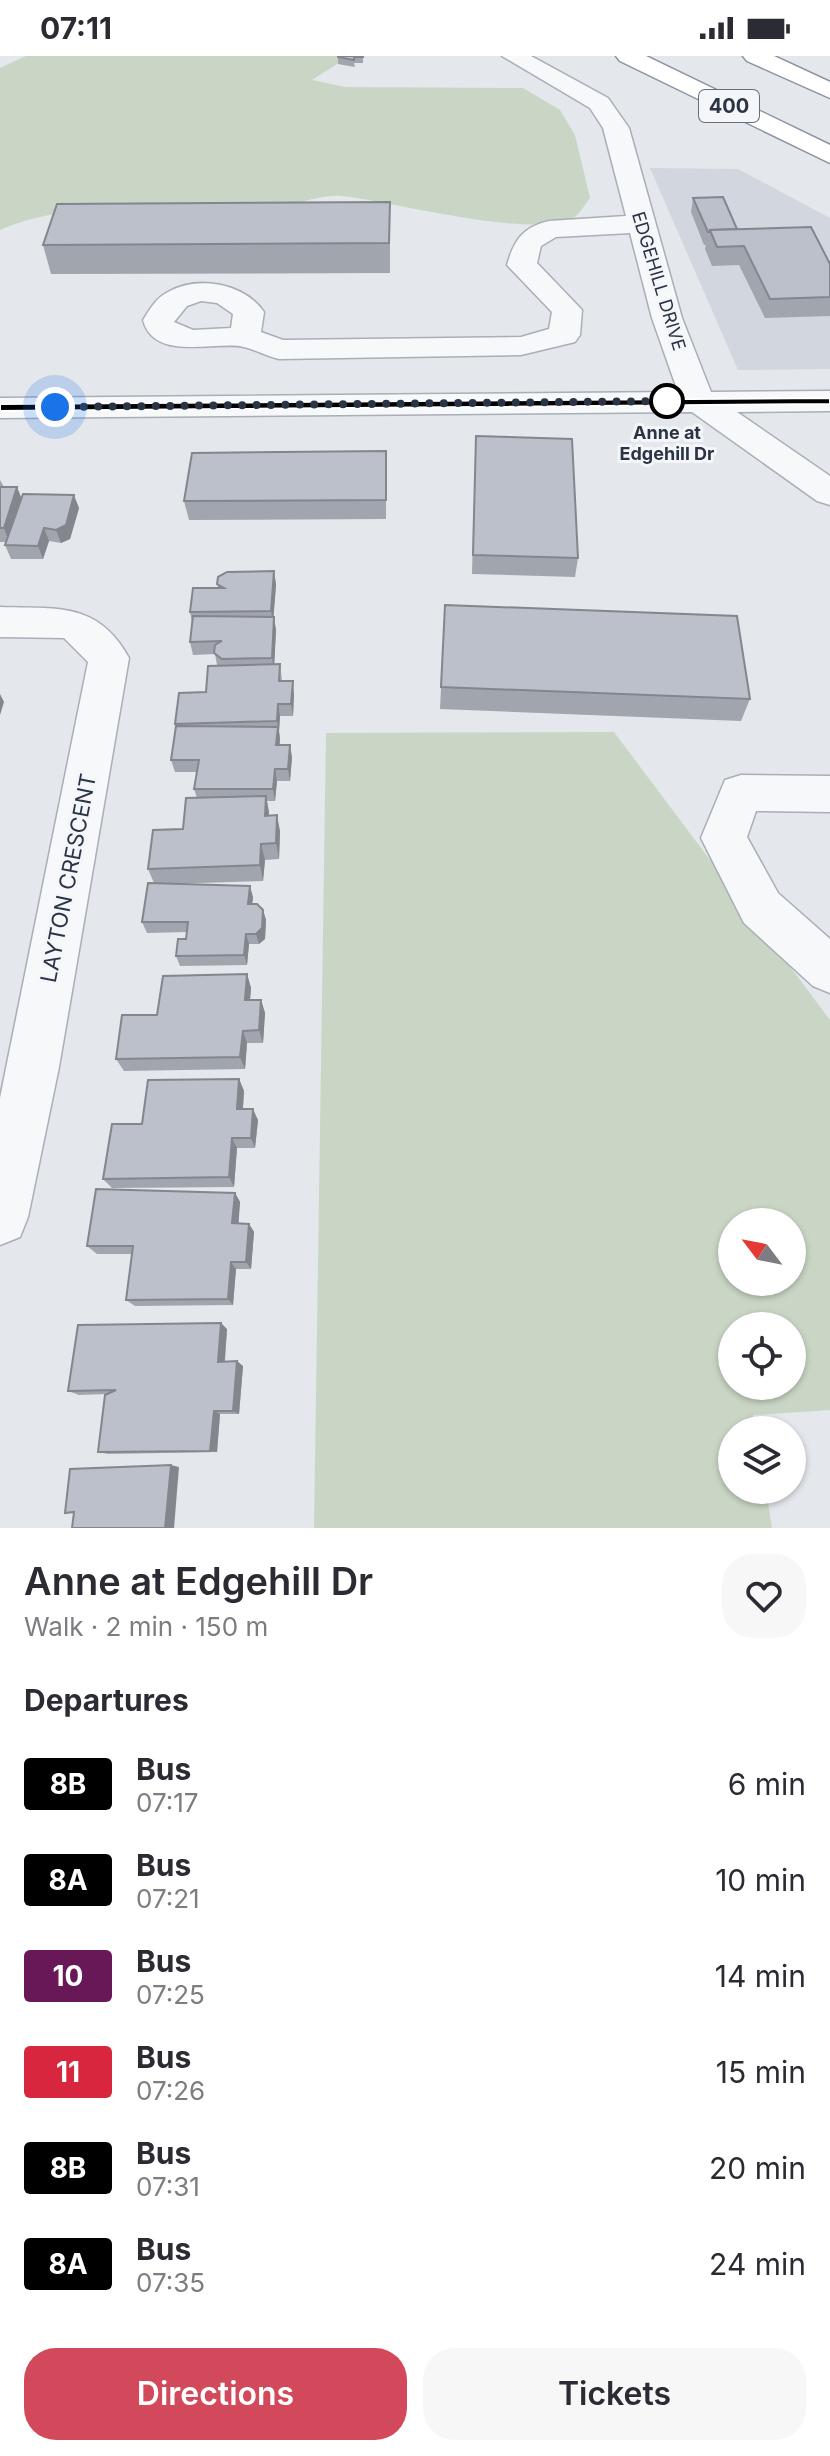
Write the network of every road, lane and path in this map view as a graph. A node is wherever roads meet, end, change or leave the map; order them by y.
1 (514, 56) edge
2 (628, 56) edge
3 (755, 56) edge
4 (830, 91) edge
5 (830, 155) edge
6 (642, 224) junction
7 (245, 336) dead end
8 (698, 401) junction
9 (0, 408) edge
10 (821, 422) edge
11 (823, 488) edge
12 (0, 622) edge
13 (830, 794) edge
14 (830, 970) edge
15 (0, 1217) edge

1 - 6 street, EDGEHILL DRIVE
2 - 5 highway, 400
3 - 4 highway, 400
6 - 7 street
6 - 8 street, EDGEHILL DRIVE
8 - 9 street
8 - 10 street
8 - 11 street
10 - 11 street
12 - 15 street, LAYTON CRESCENT
13 - 14 street

